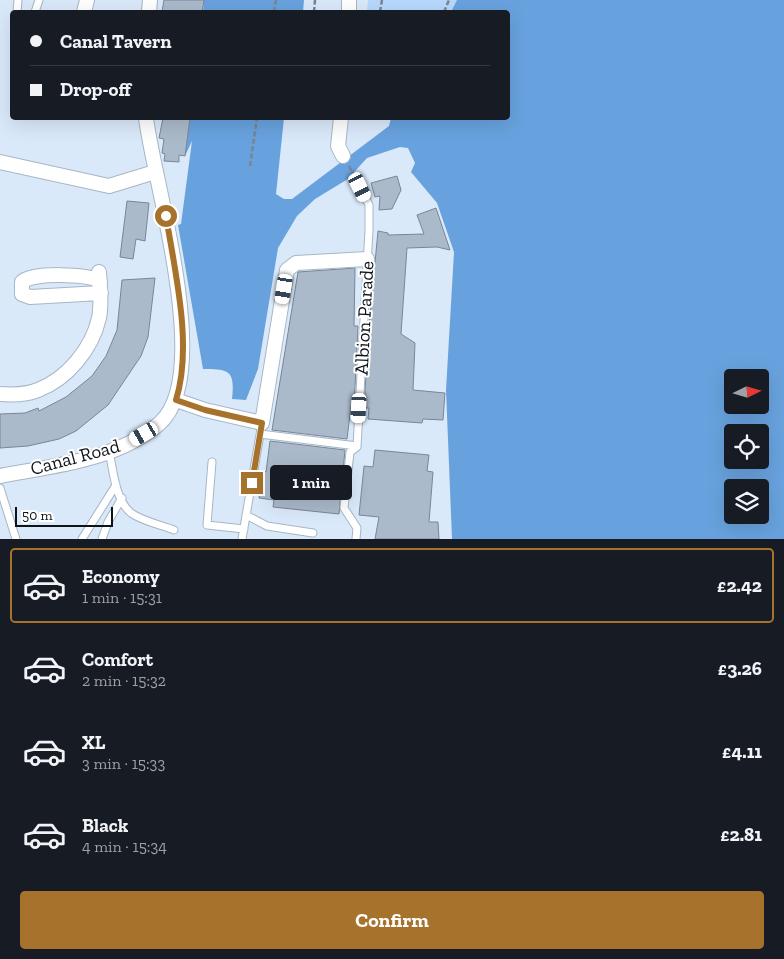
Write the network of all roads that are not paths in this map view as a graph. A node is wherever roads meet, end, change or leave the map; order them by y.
1 (146, 120) edge
2 (341, 120) edge
3 (344, 156) road end
4 (0, 162) edge
5 (155, 172) junction
6 (360, 187) road end
7 (367, 259) junction
8 (100, 282) dead end
9 (0, 394) edge
10 (176, 400) junction
11 (261, 429) junction
12 (357, 446) junction
13 (109, 451) junction
14 (212, 462) dead end
15 (0, 476) edge
16 (116, 485) junction
17 (0, 488) edge
18 (122, 498) junction
19 (246, 515) junction
20 (244, 529) junction
21 (174, 530) dead end
22 (313, 533) dead end
23 (16, 539) edge
24 (82, 539) edge
25 (102, 539) edge
26 (242, 539) edge
27 (356, 539) edge

1 - 5 street, Canal Road
2 - 3 street
4 - 5 street
5 - 10 street, Canal Road
6 - 7 lane, Albion Parade
7 - 11 street
7 - 12 lane, Albion Parade
8 - 9 street
10 - 11 street
10 - 13 street, Canal Road
11 - 12 lane
11 - 19 lane
12 - 27 lane, Albion Parade
13 - 15 street, Canal Road
13 - 16 lane
14 - 20 lane
16 - 18 lane
16 - 24 lane
17 - 23 lane
18 - 21 lane
18 - 25 lane
19 - 20 lane
19 - 22 lane
20 - 26 lane

